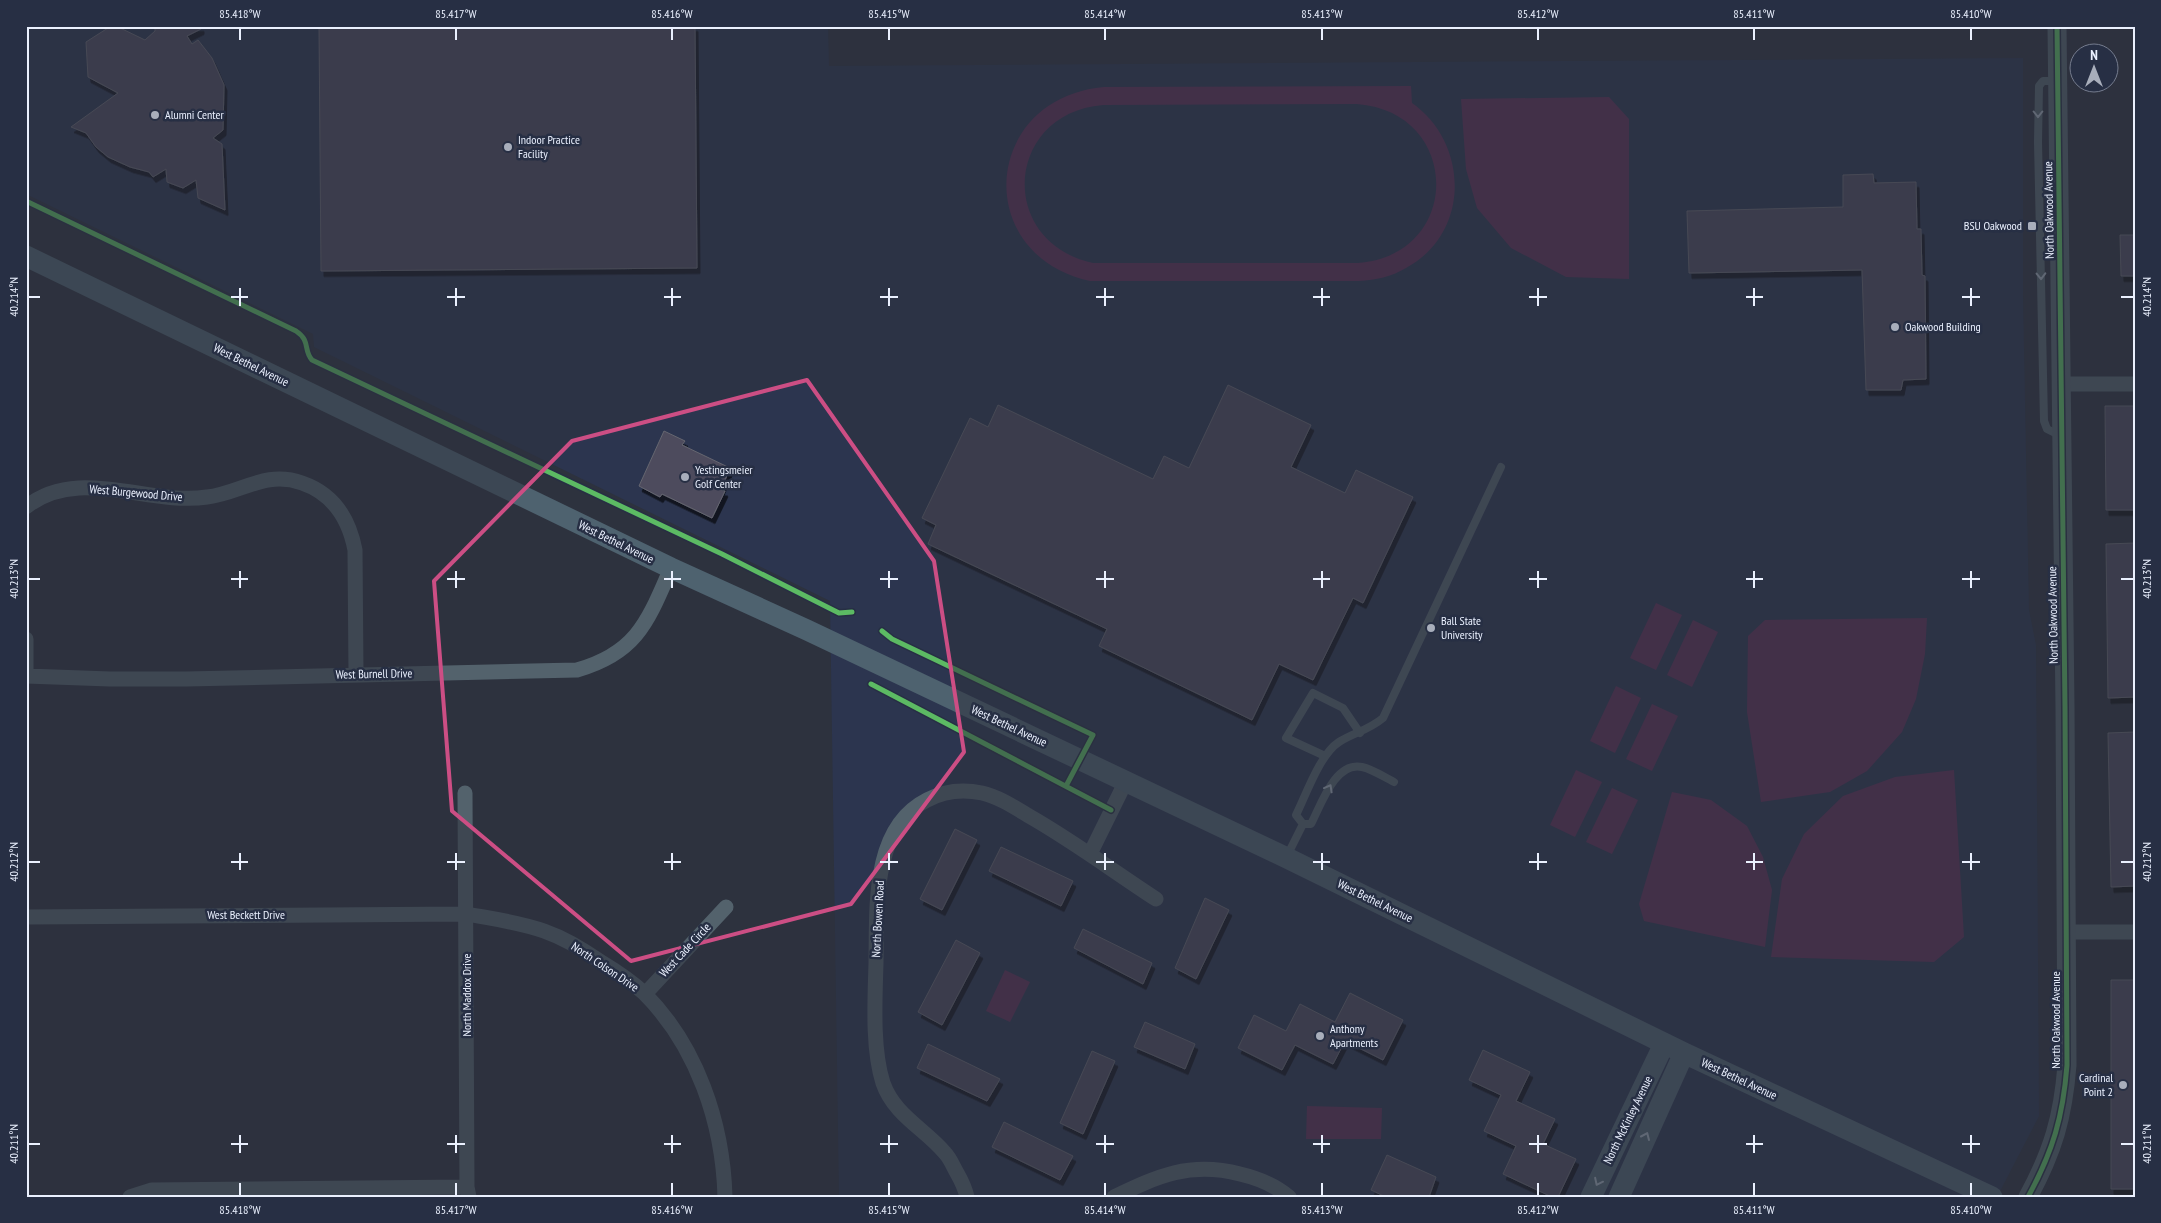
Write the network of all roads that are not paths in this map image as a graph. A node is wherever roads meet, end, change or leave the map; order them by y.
1 (2057, 26) edge
2 (2058, 81) junction
3 (26, 256) edge
4 (2060, 384) junction
5 (2135, 384) edge
6 (2061, 436) junction
7 (1500, 467) dead end
8 (26, 507) edge
9 (671, 568) junction
10 (26, 639) edge
11 (356, 674) junction
12 (26, 676) edge
13 (1360, 733) junction
14 (1325, 756) junction
15 (1126, 781) junction
16 (1394, 782) dead end
17 (465, 793) dead end
18 (1302, 824) junction
19 (1090, 854) junction
20 (1287, 858) junction
21 (1156, 898) dead end
22 (726, 907) dead end
23 (467, 914) junction
24 (26, 916) edge
25 (2065, 932) junction
26 (2135, 932) edge
27 (645, 994) junction
28 (1664, 1044) junction
29 (1684, 1053) junction
30 (468, 1192) edge
31 (130, 1197) edge
32 (725, 1197) edge
33 (967, 1197) edge
34 (1114, 1197) edge
35 (1289, 1197) edge
36 (1591, 1197) edge
37 (1619, 1197) edge
38 (1992, 1197) edge
39 (2028, 1197) edge

1 - 2 street, North Oakwood Avenue
2 - 4 street, North Oakwood Avenue
2 -> 6 lane
3 - 9 main road, West Bethel Avenue
4 - 5 street
4 - 6 street, North Oakwood Avenue
6 - 25 street, North Oakwood Avenue
7 - 13 lane
8 - 11 street, West Burgewood Drive
9 - 11 street, West Burnell Drive
9 - 15 main road, West Bethel Avenue
10 - 12 street
11 - 12 street, West Burnell Drive
13 - 14 lane
13 - 14 lane
14 - 18 lane
15 - 19 street
15 - 20 main road, West Bethel Avenue
18 -> 16 lane
17 - 23 street, North Maddox Drive
18 - 20 lane
19 - 21 street, North Bowen Road
19 - 33 street, North Bowen Road
20 - 28 main road, West Bethel Avenue
22 - 27 street, West Cade Circle
23 - 24 street, West Beckett Drive
23 - 27 street, North Colson Drive
23 - 30 street, North Maddox Drive
25 - 26 street
25 - 39 street, North Oakwood Avenue
27 - 32 street, North Colson Drive
28 - 29 main road, West Bethel Avenue
28 -> 36 main road, North McKinley Avenue
37 -> 29 main road, North McKinley Avenue
29 - 38 main road, West Bethel Avenue
30 - 31 street
34 - 35 street

